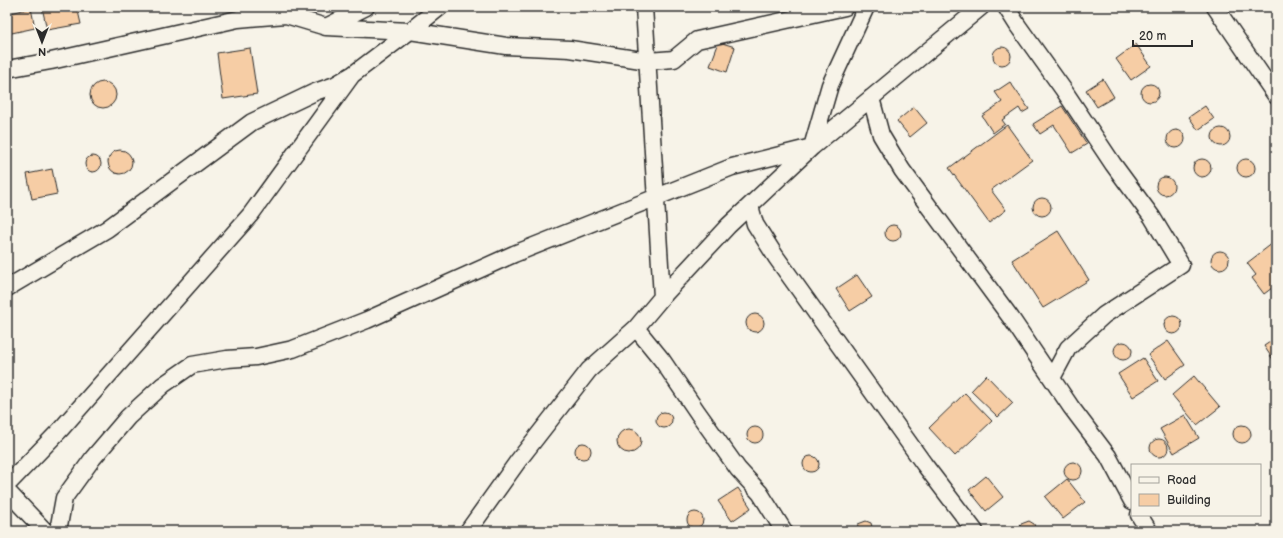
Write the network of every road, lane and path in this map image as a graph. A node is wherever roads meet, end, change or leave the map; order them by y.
1 (366, 7) edge
2 (440, 7) edge
3 (644, 7) edge
4 (845, 7) edge
5 (866, 7) edge
6 (981, 7) edge
7 (1006, 7) edge
8 (1216, 7) edge
9 (326, 28) junction
10 (410, 31) junction
11 (648, 61) junction
12 (7, 69) edge
13 (352, 75) junction
14 (1276, 96) edge
15 (871, 98) junction
16 (812, 147) junction
17 (656, 197) junction
18 (750, 206) junction
19 (7, 288) edge
20 (662, 297) junction
21 (636, 328) junction
22 (1052, 378) junction
23 (7, 486) edge
24 (7, 491) edge
25 (1131, 499) edge
26 (1141, 516) edge
27 (45, 531) edge
28 (58, 531) edge
29 (468, 531) edge
30 (784, 531) edge
31 (975, 531) edge
32 (1149, 531) edge

1 - 9 street
2 - 10 street
3 - 11 street
4 - 11 street
5 - 16 street
6 - 15 street
7 - 22 street
8 - 14 street
9 - 10 street
9 - 12 street
10 - 11 street
10 - 13 street
11 - 17 street
13 - 19 street
13 - 23 street
15 - 16 street
15 - 22 street
16 - 17 street
16 - 18 street
17 - 20 street
17 - 28 street
18 - 20 street
18 - 31 street
20 - 21 street
21 - 29 street
21 - 30 street
22 - 25 street
24 - 27 street
26 - 32 street

